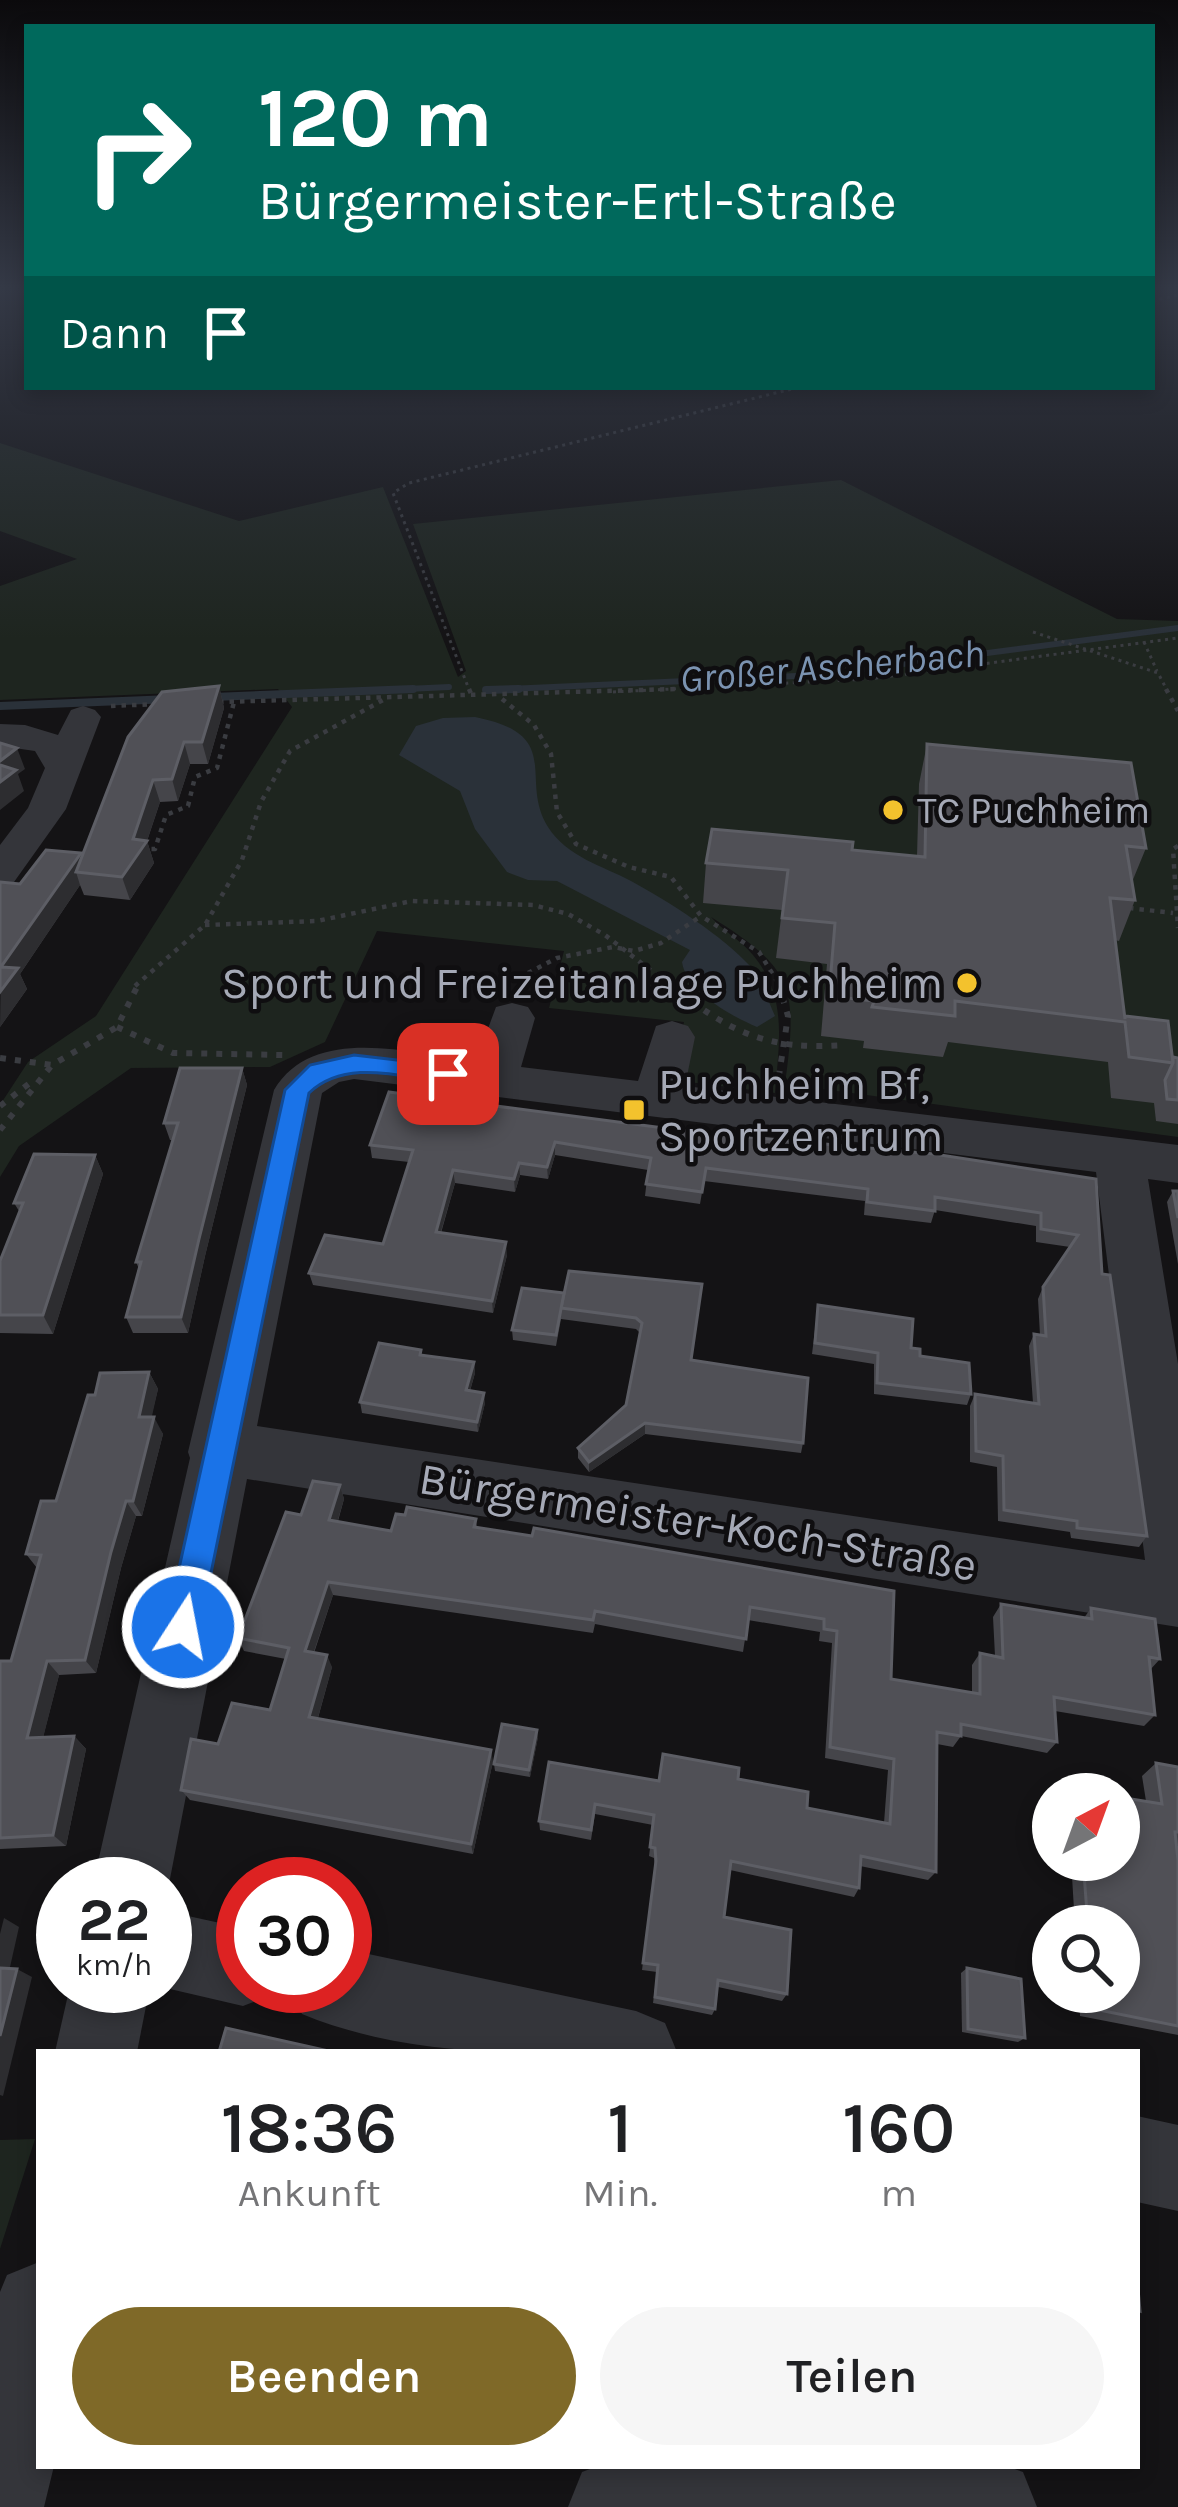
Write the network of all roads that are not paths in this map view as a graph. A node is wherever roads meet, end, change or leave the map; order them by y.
1 (96, 712) road end
2 (0, 735) edge
3 (62, 766) junction
4 (0, 873) edge
5 (512, 1018) dead end
6 (672, 1037) dead end
7 (494, 1079) junction
8 (658, 1100) junction
9 (1119, 1156) junction
10 (1178, 1164) edge
11 (218, 1453) junction
12 (1178, 1562) edge
13 (1178, 1596) edge
14 (136, 1857) edge
15 (372, 1995) edge
16 (104, 2013) edge
17 (97, 2049) edge
18 (622, 2049) edge
19 (1140, 2160) edge
20 (1178, 2168) edge
21 (25, 2332) edge
22 (0, 2497) edge
23 (617, 2507) edge
24 (988, 2507) edge

1 - 3 street
2 - 3 street
3 - 4 street
5 - 7 street
6 - 8 street
7 - 8 street
7 - 11 street
8 - 9 street
9 - 10 street
9 - 12 street
11 - 13 street, Bürgermeister-Koch-Straße
11 - 14 street
15 - 18 street
16 - 17 street
19 - 20 street
21 - 22 street
23 - 24 street

